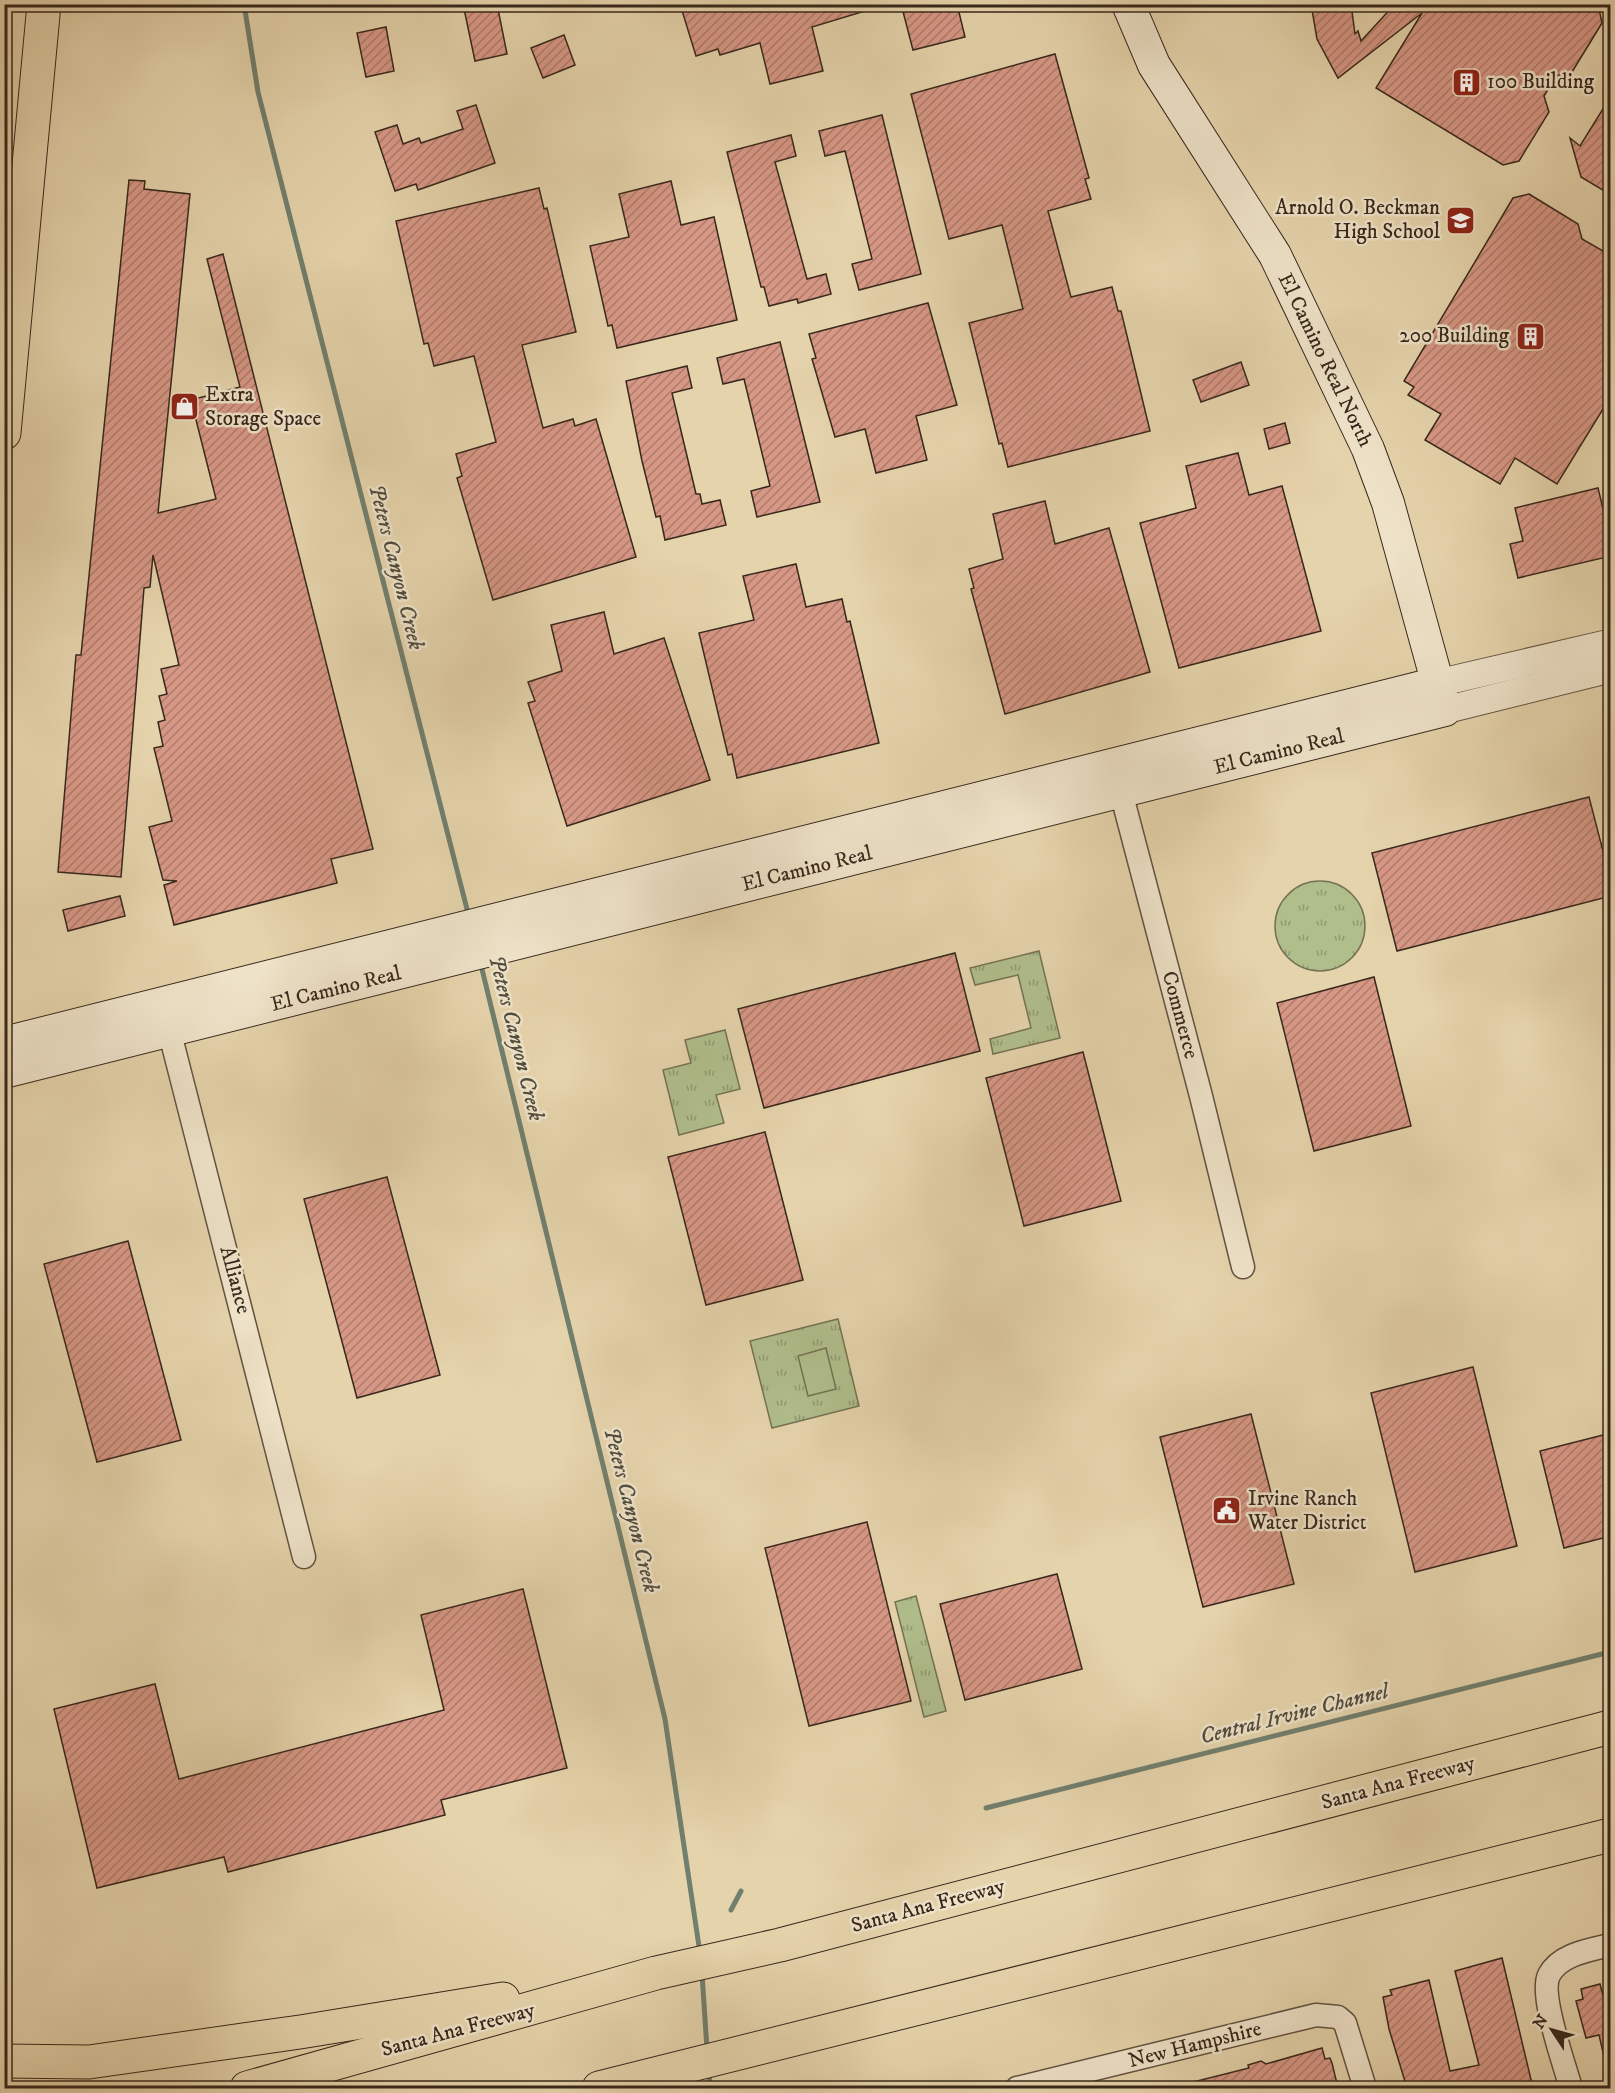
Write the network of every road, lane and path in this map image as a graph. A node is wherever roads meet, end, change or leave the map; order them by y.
1 (44, 4) edge
2 (1128, 4) edge
3 (4, 433) edge
4 (1611, 642) edge
5 (1611, 669) edge
6 (1442, 697) junction
7 (1117, 778) junction
8 (166, 1018) junction
9 (15, 1055) edge
10 (1243, 1267) dead end
11 (304, 1557) dead end
12 (1611, 1727) edge
13 (1611, 1835) edge
14 (1611, 1946) edge
15 (656, 1973) junction
16 (4, 2061) edge
17 (247, 2088) edge
18 (598, 2088) edge
19 (1017, 2088) edge
20 (1365, 2088) edge
21 (1571, 2088) edge

1 - 3 highway
2 - 6 main road, El Camino Real North
4 - 6 street, El Camino Real
5 - 6 street, El Camino Real
6 - 7 main road, El Camino Real
7 - 8 main road, El Camino Real
7 - 10 street, Commerce
8 - 9 main road, El Camino Real
8 - 11 street, Alliance
12 - 15 highway, Santa Ana Freeway
13 - 18 highway
14 - 21 street
15 - 16 highway
15 - 17 highway, Santa Ana Freeway
19 - 20 street, New Hampshire

